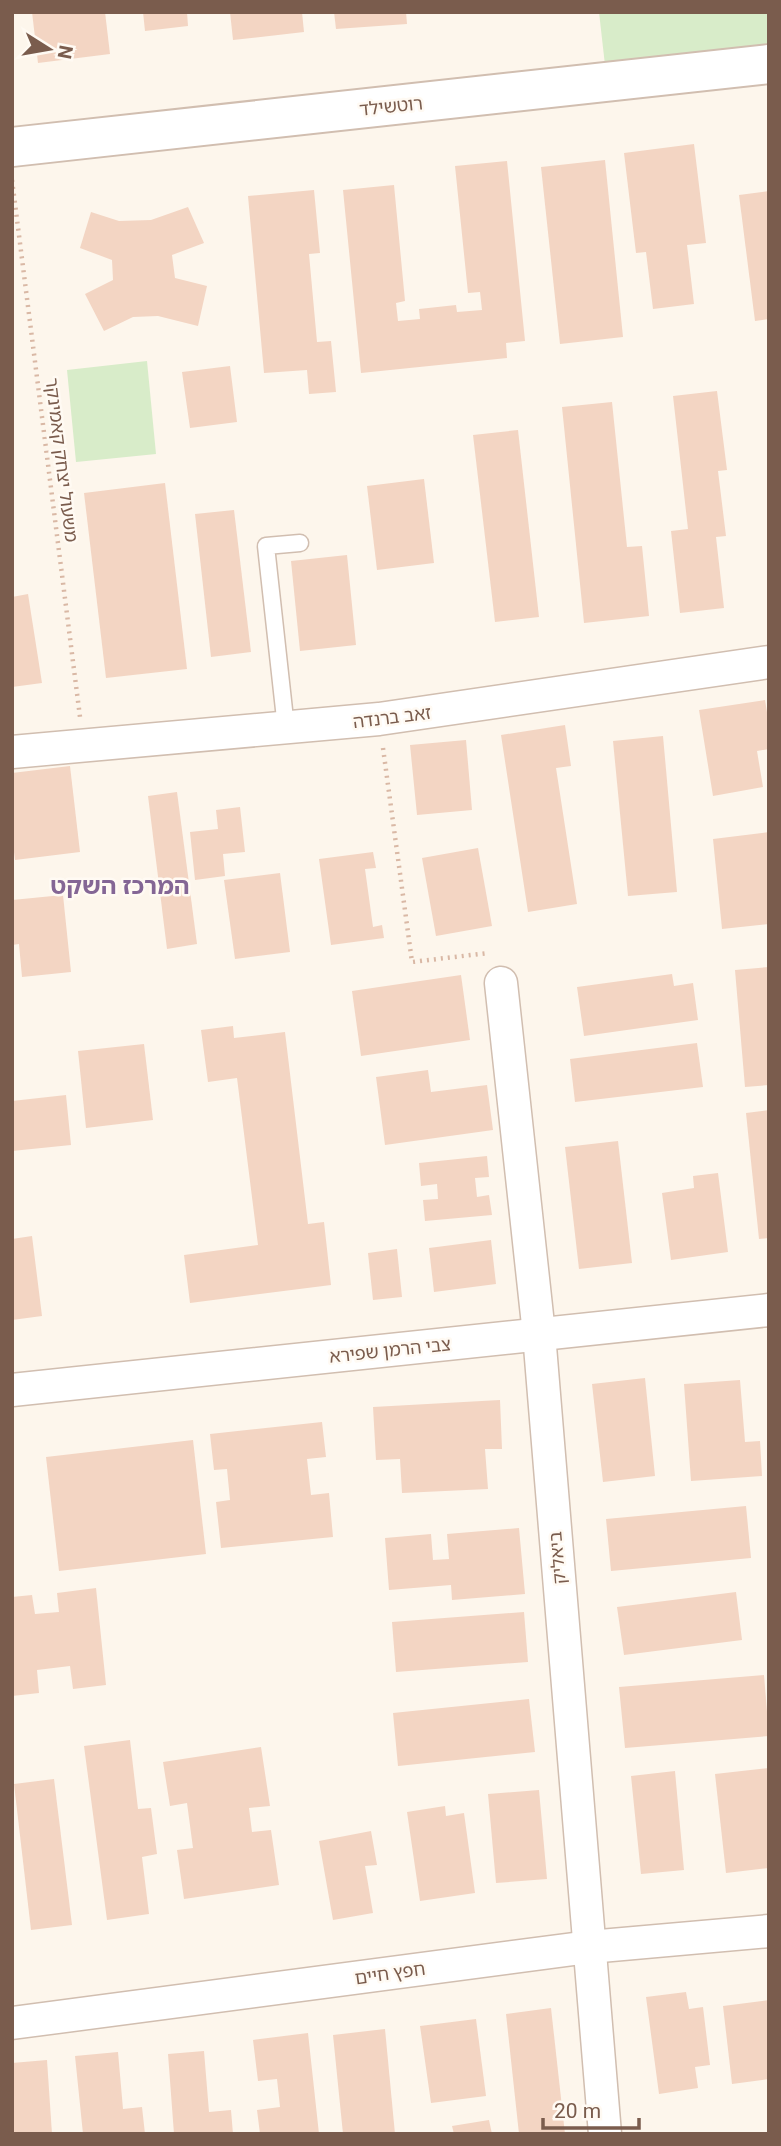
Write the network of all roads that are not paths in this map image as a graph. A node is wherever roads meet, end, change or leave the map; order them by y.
1 (769, 64) edge
2 (12, 147) edge
3 (300, 543) dead end
4 (769, 662) edge
5 (286, 728) junction
6 (12, 752) edge
7 (501, 983) road end
8 (769, 1310) edge
9 (539, 1334) junction
10 (12, 1390) edge
11 (769, 1931) edge
12 (589, 1947) junction
13 (12, 2024) edge
14 (605, 2134) edge

1 - 2 street, רוטשילד
3 - 5 lane
4 - 5 street, זאב ברנדה
5 - 6 street, זאב ברנדה
7 - 9 street, ביאליק
8 - 9 street, צבי הרמן שפירא
9 - 10 street, צבי הרמן שפירא
9 - 12 street, ביאליק
11 - 12 street, חפץ חיים
12 - 13 street, חפץ חיים
12 - 14 street, ביאליק

